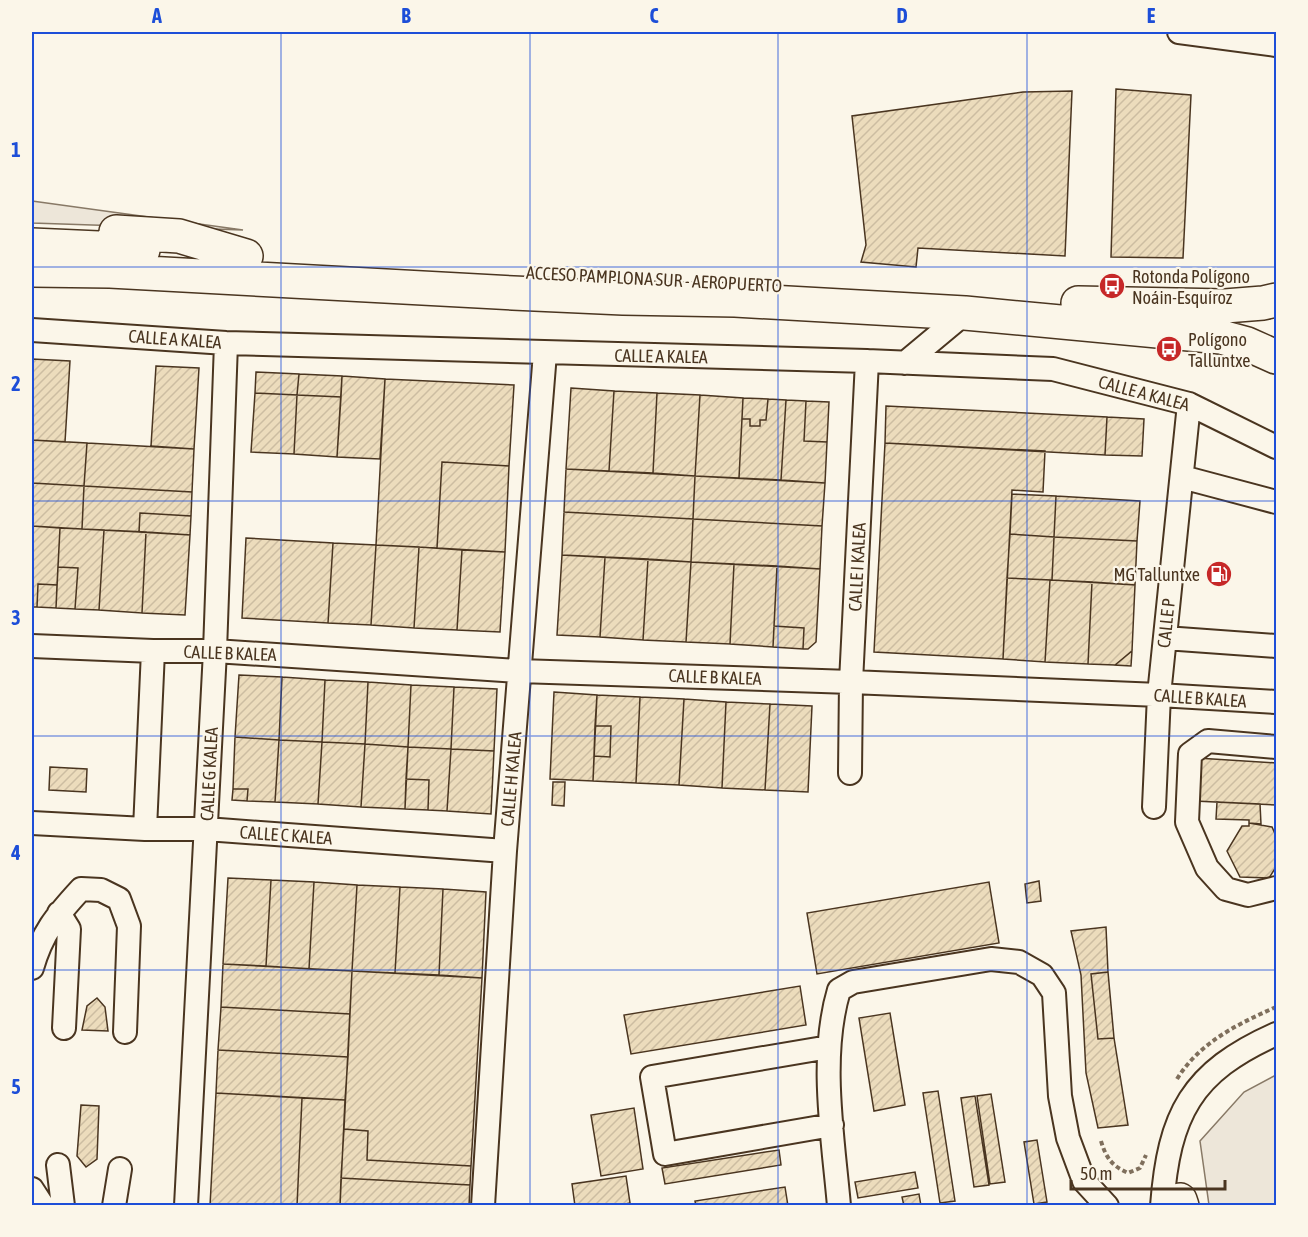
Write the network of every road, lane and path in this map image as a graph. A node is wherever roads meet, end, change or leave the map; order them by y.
1 (1179, 32) edge
2 (1276, 45) edge
3 (32, 225) edge
4 (32, 244) edge
5 (246, 256) junction
6 (32, 270) edge
7 (1276, 300) edge
8 (965, 313) junction
9 (32, 330) edge
10 (226, 343) junction
11 (545, 354) junction
12 (1276, 357) edge
13 (867, 362) junction
14 (905, 363) junction
15 (1190, 404) junction
16 (1276, 447) edge
17 (1182, 477) junction
18 (1276, 502) edge
19 (1165, 638) junction
20 (32, 646) edge
21 (1276, 646) edge
22 (153, 651) junction
23 (215, 651) junction
24 (519, 671) junction
25 (851, 682) junction
26 (1159, 695) junction
27 (1276, 702) edge
28 (1276, 747) edge
29 (1156, 748) junction
30 (1190, 754) junction
31 (850, 773) dead end
32 (1154, 807) dead end
33 (32, 823) edge
34 (145, 829) junction
35 (206, 829) junction
36 (505, 850) junction
37 (1276, 888) edge
38 (59, 913) junction
39 (32, 968) edge
40 (64, 1028) dead end
41 (125, 1032) dead end
42 (1276, 1034) edge
43 (829, 1047) junction
44 (832, 1125) junction
45 (58, 1165) dead end
46 (120, 1169) dead end
47 (32, 1189) edge
48 (1175, 1204) edge
49 (43, 1206) edge
50 (63, 1206) edge
51 (114, 1206) edge
52 (186, 1206) edge
53 (483, 1206) edge
54 (838, 1206) edge
55 (1107, 1206) edge

1 - 2 street
3 - 5 highway
4 - 5 highway, ACCESO PAMPLONA SUR - AEROPUERTO
5 - 7 highway, ACCESO PAMPLONA SUR - AEROPUERTO
6 - 8 highway, ACCESO PAMPLONA SUR - AEROPUERTO
8 - 12 highway, ACCESO PAMPLONA SUR - AEROPUERTO
8 - 14 street
9 - 10 street, CALLE A KALEA
10 - 11 street, CALLE A KALEA
10 - 23 street, CALLE G KALEA
11 - 13 street, CALLE A KALEA
11 - 24 street, CALLE H KALEA
13 - 14 street, CALLE A KALEA
13 - 25 street, CALLE I KALEA
14 - 15 street, CALLE A KALEA
15 - 16 street, CALLE A KALEA
15 - 17 street, CALLE P
17 - 18 street
17 - 19 street, CALLE P
19 - 21 street
19 - 26 street, CALLE P
20 - 22 street, CALLE B KALEA
22 - 23 street, CALLE B KALEA
22 - 34 street
23 - 24 street, CALLE B KALEA
23 - 35 street, CALLE G KALEA
24 - 25 street, CALLE B KALEA
24 - 36 street, CALLE H KALEA
25 - 26 street, CALLE B KALEA
25 - 31 street, CALLE I KALEA
26 - 27 street, CALLE B KALEA
26 - 29 street, CALLE P
28 - 30 street
29 - 30 street
29 - 32 street, CALLE P
30 - 37 street
33 - 34 street, CALLE C KALEA
34 - 35 street, CALLE C KALEA
35 - 36 street, CALLE C KALEA
35 - 52 street, CALLE G KALEA
36 - 53 street, CALLE H KALEA
38 - 39 street
38 - 40 street
38 - 41 street
42 - 48 street
43 - 44 street
43 - 44 street
43 - 55 street
44 - 54 street
45 - 50 street
46 - 51 street
47 - 49 street

